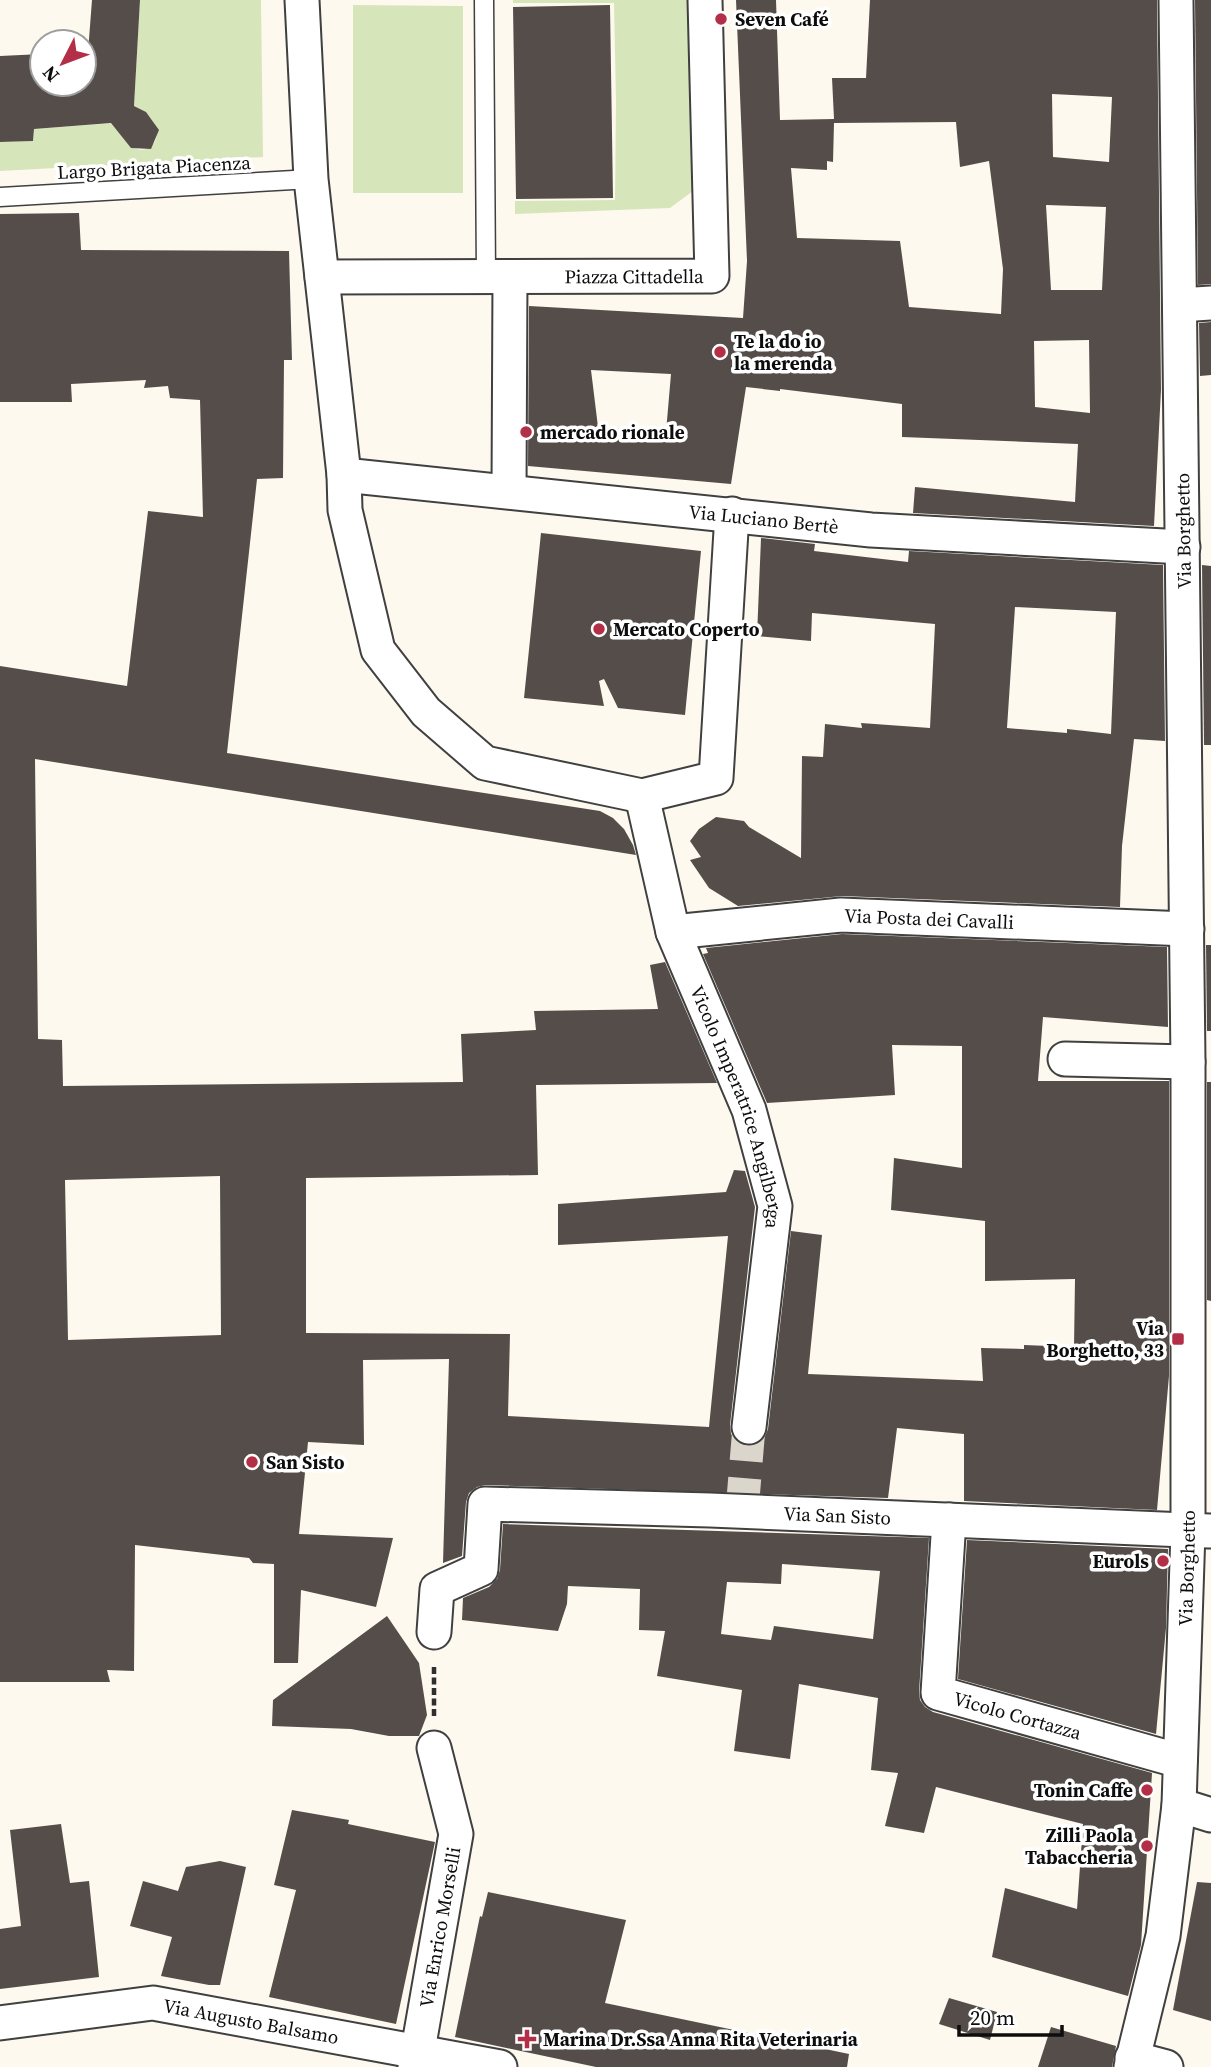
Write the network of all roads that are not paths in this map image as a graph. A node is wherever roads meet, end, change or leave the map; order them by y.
1 (302, 0) edge
2 (484, 0) edge
3 (705, 0) edge
4 (1176, 0) edge
5 (311, 179) junction
6 (0, 197) edge
7 (322, 277) junction
8 (498, 277) junction
9 (1196, 304) edge
10 (344, 475) junction
11 (509, 491) junction
12 (732, 514) junction
13 (1183, 547) junction
14 (642, 796) junction
15 (1187, 929) junction
16 (673, 932) junction
17 (1065, 1059) dead end
18 (1188, 1062) junction
19 (1200, 1111) edge
20 (749, 1427) tunnel mouth
21 (949, 1520) junction
22 (1200, 1531) edge
23 (434, 1632) road end
24 (434, 1748) road end
25 (1180, 1762) junction
26 (1179, 1805) junction
27 (1211, 1815) edge
28 (0, 2023) edge
29 (417, 2060) edge
30 (1132, 2062) edge
31 (500, 2067) edge
32 (1166, 2067) edge

1 - 5 street
2 - 8 lane
3 - 8 street, Piazza Cittadella
4 - 9 street, Via Borghetto
5 - 6 lane, Largo Brigata Piacenza
5 - 7 street
7 - 8 street, Piazza Cittadella
7 - 10 street
8 - 11 street
9 - 13 street, Via Borghetto
10 - 11 street, Via Luciano Bertè
10 - 14 street
11 - 12 street, Via Luciano Bertè
12 - 13 street, Via Luciano Bertè
12 - 14 street
13 - 15 street, Via Borghetto
14 - 16 street, Vicolo Imperatrice Angilberga
15 - 16 street, Via Posta dei Cavalli
15 - 18 street, Via Borghetto
16 - 20 street, Vicolo Imperatrice Angilberga
17 - 18 street
18 - 19 street, Via Borghetto
19 - 22 street, Via Borghetto
21 - 22 street, Via San Sisto
21 - 23 street, Via San Sisto
21 - 25 street, Vicolo Cortazza
22 - 25 street, Via Borghetto
24 - 29 street, Via Enrico Morselli
25 - 26 street, Via Borghetto
26 - 27 street
26 - 30 street, Via Borghetto
28 - 29 street, Via Augusto Balsamo
29 - 31 street, Via Augusto Balsamo
30 - 32 street

